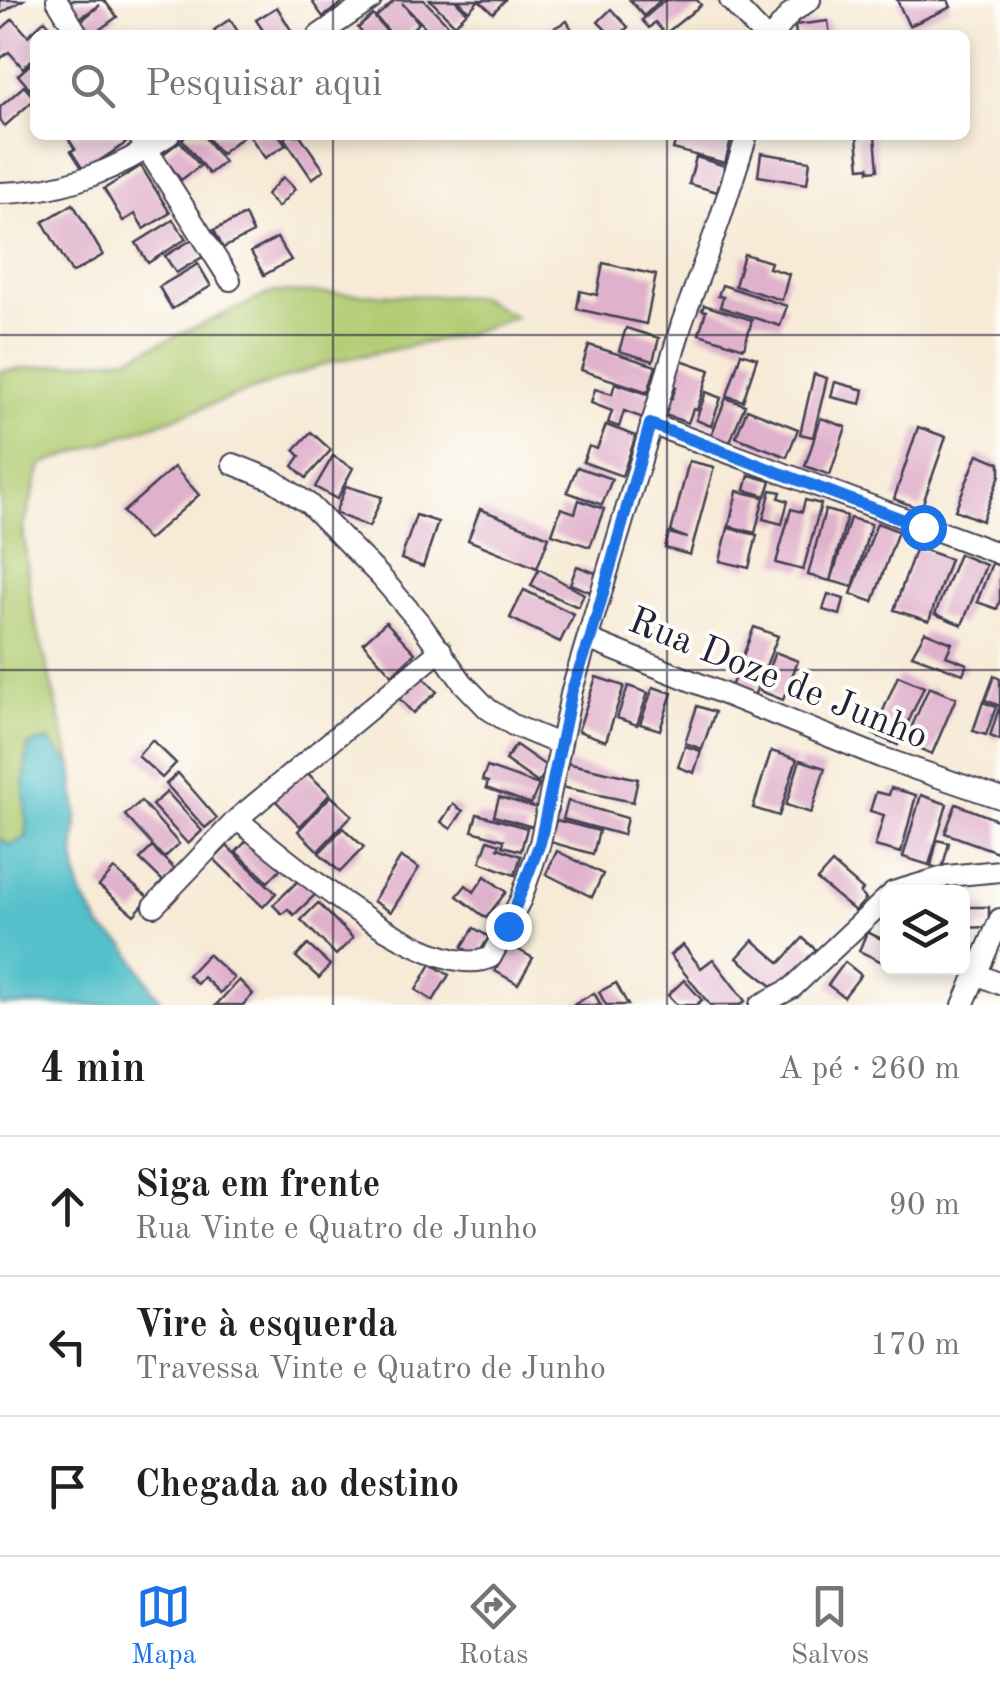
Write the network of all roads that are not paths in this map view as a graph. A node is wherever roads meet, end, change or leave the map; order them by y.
1 (57, 0) edge
2 (371, 0) edge
3 (730, 0) edge
4 (810, 0) edge
5 (75, 30) edge
6 (326, 30) edge
7 (758, 30) edge
8 (777, 30) edge
9 (745, 140) edge
10 (142, 142) edge
11 (0, 193) edge
12 (230, 280) dead end
13 (650, 424) junction
14 (233, 464) dead end
15 (1000, 554) edge
16 (590, 640) junction
17 (441, 650) junction
18 (559, 744) junction
19 (1000, 798) edge
20 (237, 819) junction
21 (1000, 871) edge
22 (919, 885) edge
23 (880, 904) edge
24 (154, 906) dead end
25 (1000, 919) edge
26 (977, 974) junction
27 (1000, 984) edge
28 (760, 1005) edge
29 (963, 1005) edge

1 - 5 street
2 - 6 street
3 - 7 street
4 - 8 street
9 - 13 street
10 - 11 street
10 - 12 street
13 - 15 street
13 - 16 street
14 - 17 street
16 - 18 street
16 - 19 street, Rua Doze de Junho
17 - 18 street
17 - 20 street
18 - 20 street
20 - 24 street
21 - 22 street
23 - 28 street
25 - 26 street
26 - 27 street
26 - 29 street

